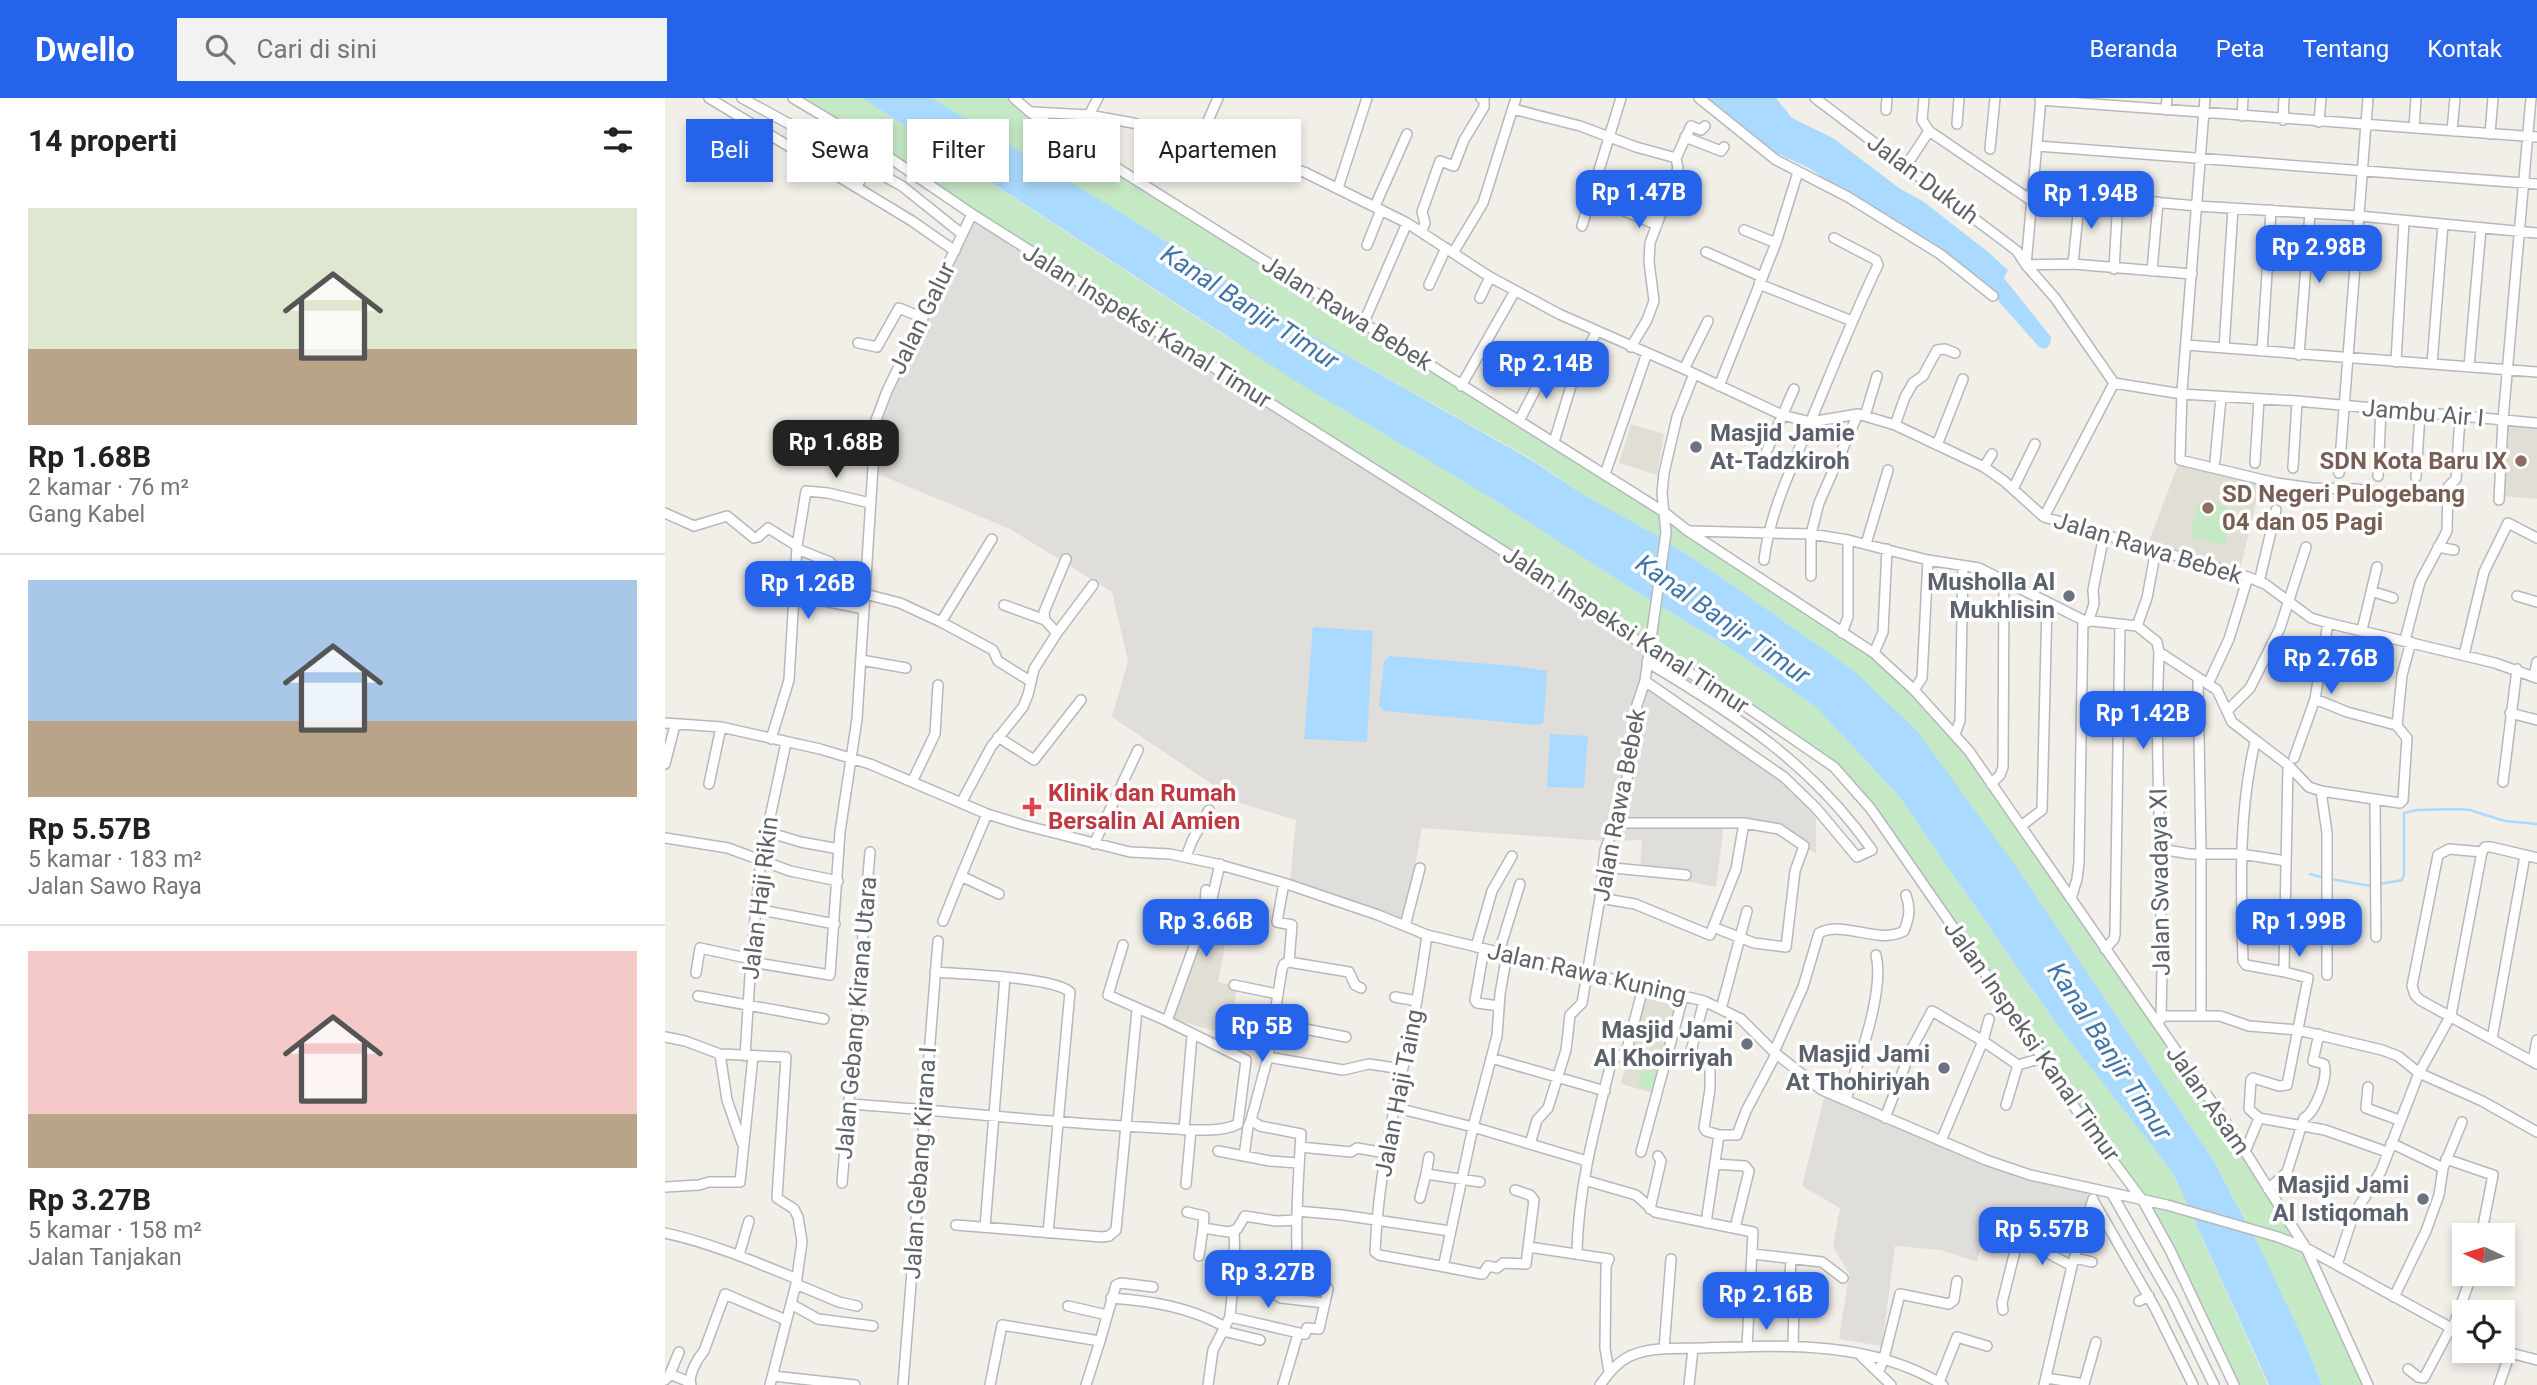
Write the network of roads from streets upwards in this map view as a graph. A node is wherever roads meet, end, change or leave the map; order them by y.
1 (709, 98) edge
2 (742, 98) edge
3 (793, 98) edge
4 (1016, 98) edge
5 (1098, 98) edge
6 (1218, 98) edge
7 (1367, 98) edge
8 (1481, 98) edge
9 (1516, 98) edge
10 (1622, 98) edge
11 (1699, 98) edge
12 (1815, 98) edge
13 (1887, 98) edge
14 (1924, 98) edge
15 (1959, 98) edge
16 (1995, 98) edge
17 (2167, 98) edge
18 (2205, 98) edge
19 (2243, 98) edge
20 (2284, 98) edge
21 (2321, 98) edge
22 (2368, 98) edge
23 (2416, 98) edge
24 (2455, 98) edge
25 (2493, 98) edge
26 (2531, 98) edge
27 (2041, 99) edge
28 (2086, 101) edge
29 (2128, 102) edge
30 (1513, 109) junction
31 (1886, 110) dead end
32 (2167, 110) junction
33 (1030, 112) junction
34 (2204, 113) junction
35 (1089, 115) junction
36 (2242, 116) junction
37 (1209, 119) edge
38 (2283, 120) junction
39 (2319, 122) junction
40 (1134, 123) edge
41 (787, 124) edge
42 (1957, 124) dead end
43 (2366, 124) junction
44 (1705, 126) dead end
45 (2414, 128) junction
46 (1929, 131) junction
47 (2452, 131) junction
48 (1407, 134) dead end
49 (2490, 134) junction
50 (1685, 137) junction
51 (2533, 137) edge
52 (1609, 138) junction
53 (1724, 146) dead end
54 (2037, 146) junction
55 (1990, 149) dead end
56 (1677, 158) junction
57 (2201, 159) junction
58 (1906, 166) junction
59 (2362, 170) junction
60 (1798, 172) junction
61 (1301, 173) edge
62 (893, 181) edge
63 (859, 182) edge
64 (1596, 183) junction
65 (2524, 183) junction
66 (2537, 184) edge
67 (856, 187) junction
68 (1338, 188) junction
69 (2080, 195) junction
70 (2032, 196) junction
71 (1592, 197) junction
72 (2119, 199) junction
73 (2158, 202) junction
74 (2197, 206) junction
75 (1378, 208) junction
76 (2234, 208) junction
77 (2271, 210) junction
78 (2310, 213) junction
79 (972, 214) junction
80 (2359, 216) junction
81 (2404, 220) junction
82 (1658, 221) junction
83 (1408, 223) junction
84 (2443, 225) junction
85 (1583, 226) dead end
86 (2480, 228) junction
87 (1744, 230) dead end
88 (1422, 231) junction
89 (2520, 232) junction
90 (2537, 233) edge
91 (963, 234) junction
92 (1835, 238) dead end
93 (1776, 243) junction
94 (1367, 244) dead end
95 (955, 251) junction
96 (1450, 251) junction
97 (1706, 252) dead end
98 (2073, 264) junction
99 (2026, 265) junction
100 (2113, 269) junction
101 (2152, 271) junction
102 (2192, 274) junction
103 (1490, 277) junction
104 (1760, 280) junction
105 (1429, 285) dead end
106 (1515, 291) junction
107 (1993, 296) dead end
108 (1480, 298) dead end
109 (923, 318) junction
110 (1707, 321) dead end
111 (1853, 321) junction
112 (1364, 322) junction
113 (1596, 332) junction
114 (858, 343) dead end
115 (2186, 345) junction
116 (1631, 348) junction
117 (2224, 348) junction
118 (2262, 351) junction
119 (1955, 353) dead end
120 (1647, 354) junction
121 (2299, 355) junction
122 (2346, 359) junction
123 (2396, 362) junction
124 (2432, 364) junction
125 (1547, 367) dead end
126 (2469, 368) junction
127 (1684, 369) junction
128 (2509, 370) junction
129 (2537, 372) edge
130 (1695, 374) junction
131 (1877, 376) dead end
132 (1963, 379) dead end
133 (2113, 385) junction
134 (1461, 386) junction
135 (1719, 386) junction
136 (1794, 389) dead end
137 (2182, 394) junction
138 (2221, 398) junction
139 (2259, 399) junction
140 (2297, 401) junction
141 (2343, 405) junction
142 (2381, 409) junction
143 (2420, 412) junction
144 (1782, 415) junction
145 (1861, 415) junction
146 (2460, 416) junction
147 (2503, 420) junction
148 (1519, 421) junction
149 (1811, 422) junction
150 (2537, 423) edge
151 (1895, 425) junction
152 (1554, 442) junction
153 (2035, 443) dead end
154 (1937, 445) junction
155 (1992, 453) dead end
156 (2215, 461) dead end
157 (2255, 463) dead end
158 (1761, 464) dead end
159 (1984, 467) junction
160 (2293, 468) dead end
161 (1888, 470) dead end
162 (2339, 473) dead end
163 (1605, 474) junction
164 (2378, 476) dead end
165 (2416, 477) dead end
166 (2013, 489) junction
167 (2402, 496) dead end
168 (2499, 500) dead end
169 (870, 503) junction
170 (2276, 510) dead end
171 (1664, 512) junction
172 (665, 513) edge
173 (2044, 517) junction
174 (1688, 531) junction
175 (1768, 533) junction
176 (1811, 534) junction
177 (2104, 535) junction
178 (2537, 538) edge
179 (992, 539) dead end
180 (1849, 540) junction
181 (1865, 544) junction
182 (797, 547) junction
183 (2306, 547) dead end
184 (2438, 547) junction
185 (1887, 549) junction
186 (2156, 549) junction
187 (2454, 550) dead end
188 (1066, 559) dead end
189 (1764, 560) dead end
190 (1928, 560) junction
191 (1963, 566) junction
192 (2377, 566) dead end
193 (1811, 576) dead end
194 (2248, 577) junction
195 (2004, 581) junction
196 (2259, 582) junction
197 (795, 584) junction
198 (1093, 585) dead end
199 (2371, 591) junction
200 (821, 592) junction
201 (865, 594) junction
202 (2517, 596) dead end
203 (2393, 598) dead end
204 (2289, 601) junction
205 (2537, 602) edge
206 (2047, 603) junction
207 (1005, 605) dead end
208 (864, 609) junction
209 (1045, 620) junction
210 (2085, 621) junction
211 (941, 622) junction
212 (2328, 623) junction
213 (2120, 624) junction
214 (2137, 626) junction
215 (2362, 630) junction
216 (1057, 633) junction
217 (1842, 633) junction
218 (2408, 641) junction
219 (1648, 648) junction
220 (2159, 652) junction
221 (1874, 653) junction
222 (2464, 655) junction
223 (861, 660) junction
224 (1647, 662) junction
225 (2537, 662) edge
226 (906, 668) dead end
227 (2517, 669) junction
228 (2536, 677) edge
229 (2198, 678) junction
230 (1030, 681) junction
231 (1645, 681) junction
232 (2207, 684) junction
233 (938, 685) dead end
234 (1915, 690) junction
235 (2315, 699) junction
236 (1081, 700) dead end
237 (2227, 711) junction
238 (2510, 713) junction
239 (2537, 720) edge
240 (670, 724) edge
241 (2392, 724) dead end
242 (721, 727) junction
243 (1955, 734) junction
244 (998, 737) junction
245 (771, 739) junction
246 (2255, 742) junction
247 (786, 743) junction
248 (1138, 750) dead end
249 (851, 758) junction
250 (2291, 762) junction
251 (665, 764) edge
252 (912, 782) junction
253 (2503, 782) dead end
254 (709, 784) dead end
255 (1991, 784) junction
256 (2321, 791) junction
257 (2375, 800) junction
258 (961, 803) junction
259 (1209, 810) dead end
260 (987, 814) junction
261 (1615, 823) junction
262 (1744, 823) junction
263 (2022, 827) junction
264 (767, 832) junction
265 (665, 838) edge
266 (1094, 844) junction
267 (839, 849) junction
268 (870, 852) dead end
269 (2161, 852) junction
270 (2482, 852) junction
271 (1511, 856) dead end
272 (2201, 856) junction
273 (2241, 856) junction
274 (2525, 856) junction
275 (1186, 857) junction
276 (2537, 858) edge
277 (761, 859) junction
278 (1220, 864) junction
279 (2286, 865) junction
280 (1603, 867) junction
281 (1420, 868) dead end
282 (1686, 875) dead end
283 (961, 876) junction
284 (838, 881) junction
285 (1284, 883) junction
286 (1520, 884) dead end
287 (1206, 890) dead end
288 (999, 894) dead end
289 (1906, 895) dead end
290 (1600, 898) junction
291 (2071, 899) junction
292 (756, 909) junction
293 (1747, 911) dead end
294 (1209, 914) dead end
295 (943, 921) dead end
296 (835, 924) junction
297 (1405, 926) junction
298 (1713, 927) junction
299 (1427, 935) junction
300 (1739, 937) junction
301 (2376, 937) dead end
302 (938, 941) dead end
303 (1123, 945) dead end
304 (1480, 948) junction
305 (2105, 950) junction
306 (1503, 953) junction
307 (1876, 956) dead end
308 (751, 960) junction
309 (1289, 962) junction
310 (935, 972) junction
311 (2285, 972) junction
312 (696, 973) dead end
313 (1587, 973) junction
314 (2327, 975) dead end
315 (1005, 977) junction
316 (1234, 985) dead end
317 (1361, 988) dead end
318 (1643, 988) junction
319 (1277, 994) junction
320 (698, 996) dead end
321 (1395, 997) dead end
322 (1683, 997) junction
323 (1417, 1001) junction
324 (1705, 1001) junction
325 (748, 1005) junction
326 (1499, 1006) junction
327 (1721, 1009) junction
328 (1137, 1010) junction
329 (2451, 1015) junction
330 (2162, 1016) junction
331 (2201, 1016) junction
332 (824, 1019) dead end
333 (1989, 1019) dead end
334 (1167, 1021) junction
335 (1274, 1023) junction
336 (2158, 1027) junction
337 (2298, 1030) junction
338 (2319, 1034) junction
339 (1192, 1035) junction
340 (665, 1037) edge
341 (1346, 1037) dead end
342 (2492, 1039) junction
343 (2537, 1040) edge
344 (1983, 1041) junction
345 (1775, 1053) junction
346 (720, 1054) junction
347 (749, 1056) junction
348 (1268, 1057) junction
349 (1491, 1058) junction
350 (2042, 1058) junction
351 (2535, 1063) edge
352 (2018, 1065) junction
353 (1402, 1069) junction
354 (2420, 1073) junction
355 (1558, 1076) junction
356 (2368, 1087) dead end
357 (1605, 1091) junction
358 (1846, 1099) junction
359 (850, 1104) junction
360 (2006, 1105) dead end
361 (1393, 1107) junction
362 (925, 1110) junction
363 (994, 1116) junction
364 (1885, 1118) junction
365 (2259, 1118) junction
366 (2399, 1119) junction
367 (1251, 1120) junction
368 (1059, 1121) junction
369 (2462, 1122) dead end
370 (1127, 1127) junction
371 (1473, 1127) junction
372 (2301, 1127) junction
373 (1187, 1130) junction
374 (2537, 1132) edge
375 (1719, 1135) junction
376 (1941, 1141) junction
377 (1530, 1144) junction
378 (744, 1147) junction
379 (1300, 1147) junction
380 (2389, 1148) junction
381 (1218, 1151) dead end
382 (1641, 1152) dead end
383 (2245, 1152) junction
384 (1385, 1153) junction
385 (1658, 1156) dead end
386 (1244, 1157) junction
387 (1429, 1157) dead end
388 (1587, 1161) junction
389 (1298, 1163) junction
390 (2445, 1163) junction
391 (1715, 1164) junction
392 (1426, 1174) junction
393 (1462, 1180) junction
394 (1584, 1180) junction
395 (1480, 1182) dead end
396 (842, 1183) dead end
397 (1186, 1184) dead end
398 (665, 1187) edge
399 (2268, 1189) junction
400 (1515, 1191) dead end
401 (2112, 1194) junction
402 (2094, 1196) junction
403 (1420, 1198) dead end
404 (2143, 1201) junction
405 (1650, 1209) junction
406 (1187, 1212) dead end
407 (1297, 1215) junction
408 (1377, 1220) junction
409 (749, 1221) dead end
410 (1706, 1223) junction
411 (2484, 1223) edge
412 (956, 1225) dead end
413 (985, 1227) junction
414 (1203, 1228) junction
415 (1735, 1228) junction
416 (1234, 1231) junction
417 (1450, 1231) junction
418 (665, 1233) edge
419 (1048, 1233) junction
420 (1529, 1247) junction
421 (2306, 1248) junction
422 (1577, 1253) junction
423 (1753, 1254) junction
424 (739, 1255) junction
425 (1199, 1256) dead end
426 (1671, 1259) dead end
427 (1791, 1259) junction
428 (2073, 1262) junction
429 (2092, 1262) dead end
430 (1235, 1263) junction
431 (1297, 1264) junction
432 (2337, 1265) junction
433 (1440, 1266) junction
434 (1843, 1278) dead end
435 (1957, 1281) dead end
436 (797, 1282) junction
437 (1247, 1283) dead end
438 (2467, 1286) edge
439 (1153, 1287) dead end
440 (2149, 1296) junction
441 (2395, 1297) junction
442 (1111, 1298) junction
443 (2139, 1301) dead end
444 (1325, 1303) junction
445 (791, 1304) junction
446 (857, 1306) dead end
447 (1068, 1306) dead end
448 (2003, 1310) dead end
449 (1107, 1315) junction
450 (1230, 1317) junction
451 (786, 1320) junction
452 (873, 1326) dead end
453 (1224, 1329) junction
454 (2451, 1329) junction
455 (1299, 1333) junction
456 (1260, 1340) dead end
457 (1100, 1341) junction
458 (2096, 1342) dead end
459 (1747, 1346) junction
460 (1793, 1346) junction
461 (1987, 1346) dead end
462 (1664, 1349) junction
463 (1693, 1349) junction
464 (679, 1352) dead end
465 (1858, 1353) junction
466 (2515, 1354) edge
467 (1884, 1358) junction
468 (2537, 1360) edge
469 (670, 1362) edge
470 (2504, 1363) edge
471 (2408, 1369) dead end
472 (1879, 1371) junction
473 (1609, 1372) junction
474 (668, 1377) edge
475 (771, 1381) edge
476 (2045, 1381) edge
477 (690, 1383) edge
478 (1941, 1384) edge
479 (855, 1385) edge
480 (903, 1385) edge
481 (990, 1385) edge
482 (1086, 1385) edge
483 (1208, 1385) edge
484 (1283, 1385) edge
485 (1600, 1385) edge
486 (1689, 1385) edge
487 (1891, 1385) edge
488 (2193, 1385) edge
489 (2214, 1385) edge
490 (2234, 1385) edge
491 (2368, 1385) edge
492 (2499, 1385) edge

1 - 67 street
2 - 41 street
3 - 79 street, Jalan Inspeksi Kanal Timur
4 - 33 street, Jalan Rawa Bebek
5 - 35 street
6 - 37 street
7 - 68 street
8 - 88 street
9 - 30 street
10 - 52 street
11 - 60 street
12 - 58 street, Jalan Dukuh
13 - 31 street
14 - 46 street
15 - 42 street
16 - 55 street
17 - 32 street
18 - 34 street
19 - 36 street
20 - 38 street
21 - 39 street
22 - 43 street
23 - 45 street
24 - 47 street
25 - 49 street
26 - 51 street
27 - 28 street
27 - 54 street
28 - 29 street
29 - 32 street
30 - 52 street
30 - 96 street
32 - 34 street
33 - 35 street, Jalan Rawa Bebek
33 - 112 street, Jalan Rawa Bebek
34 - 36 street
34 - 57 street
35 - 40 street, Jalan Rawa Bebek
36 - 38 street
38 - 39 street
39 - 43 street
43 - 45 street
43 - 59 street
44 - 50 street
45 - 47 street
46 - 58 street
46 - 70 street
47 - 49 street
48 - 75 street
49 - 51 street
50 - 53 street
50 - 56 street
51 - 65 street
52 - 56 street
52 - 64 street
54 - 57 street
54 - 70 street
56 - 82 street
57 - 59 street
57 - 74 street
58 - 99 street, Jalan Dukuh
59 - 65 street
59 - 80 street
60 - 93 street
60 - 107 street
61 - 68 street, Jalan Rawa Bebek
62 - 91 street
63 - 67 street
64 - 71 street
64 - 82 street
65 - 66 street
65 - 89 street
67 - 95 street
68 - 75 street, Jalan Rawa Bebek
69 - 70 street
69 - 72 street
69 - 98 street
70 - 99 street
71 - 82 street
71 - 85 street
72 - 73 street
72 - 100 street
73 - 74 street
73 - 101 street
74 - 76 street
74 - 102 street
75 - 83 street, Jalan Rawa Bebek
75 - 94 street
76 - 77 street
76 - 117 street
77 - 78 street
77 - 118 street
78 - 80 street
78 - 121 street
79 - 91 street, Jalan Galur
79 - 219 street, Jalan Inspeksi Kanal Timur
80 - 81 street
80 - 122 street
81 - 84 street
81 - 123 street
82 - 116 street
83 - 88 street, Jalan Rawa Bebek
83 - 112 street
84 - 86 street
84 - 124 street
86 - 89 street
86 - 126 street
87 - 93 street
88 - 96 street, Jalan Rawa Bebek
89 - 90 street
89 - 128 street
91 - 95 street, Jalan Galur
92 - 111 street
93 - 104 street
95 - 109 street, Jalan Galur
96 - 103 street, Jalan Rawa Bebek
96 - 105 street
97 - 104 street
98 - 99 street
98 - 100 street
99 - 133 street, Jalan Dukuh
100 - 101 street
101 - 102 street
102 - 115 street
103 - 106 street, Jalan Rawa Bebek
103 - 108 street
104 - 111 street
104 - 135 street
106 - 113 street, Jalan Rawa Bebek
106 - 134 street
109 - 114 street
109 - 169 street, Jalan Galur
110 - 127 street
111 - 149 street
112 - 134 street, Jalan Rawa Bebek
113 - 116 street, Jalan Rawa Bebek
113 - 152 street
115 - 117 street
115 - 137 street
116 - 120 street, Jalan Rawa Bebek
117 - 118 street
118 - 121 street
119 - 151 street
120 - 127 street, Jalan Rawa Bebek
120 - 163 street
121 - 122 street
122 - 123 street
122 - 141 street
123 - 124 street
124 - 126 street
125 - 148 street
126 - 128 street
127 - 130 street, Jalan Rawa Bebek
128 - 129 street
128 - 147 street
130 - 135 street, Jalan Rawa Bebek
130 - 171 street, Jalan Rawa Bebek
131 - 145 street
132 - 154 street
133 - 137 street, Jambu Air I
133 - 173 street
134 - 148 street, Jalan Rawa Bebek
135 - 144 street, Jalan Rawa Bebek
136 - 144 street
137 - 138 street, Jambu Air I
137 - 167 street
138 - 139 street, Jambu Air I
138 - 156 street
139 - 140 street, Jambu Air I
139 - 157 street
140 - 141 street, Jambu Air I
140 - 160 street
141 - 142 street, Jambu Air I
141 - 162 street
142 - 143 street, Jambu Air I
142 - 164 street
143 - 146 street, Jambu Air I
143 - 165 street
144 - 149 street, Jalan Rawa Bebek
144 - 158 street
145 - 149 street, Jalan Rawa Bebek
145 - 151 street, Jalan Rawa Bebek
145 - 176 street
146 - 147 street, Jambu Air I
146 - 184 street
147 - 150 street, Jambu Air I
147 - 168 street
148 - 152 street, Jalan Rawa Bebek
149 - 175 street
151 - 154 street, Jalan Rawa Bebek
152 - 163 street, Jalan Rawa Bebek
153 - 166 street
154 - 159 street, Jalan Rawa Bebek
155 - 159 street
159 - 166 street, Jalan Rawa Bebek
161 - 181 street
163 - 171 street, Jalan Rawa Bebek
166 - 173 street, Jalan Rawa Bebek
169 - 182 street
169 - 201 street, Jalan Galur
170 - 196 street
171 - 174 street, Jalan Rawa Bebek
171 - 219 street, Jalan Rawa Bebek
172 - 182 street
173 - 177 street, Jalan Rawa Bebek
174 - 175 street
174 - 217 street, Jalan Rawa Bebek
175 - 176 street
175 - 189 street
176 - 180 street
176 - 193 street
177 - 186 street, Jalan Rawa Bebek
177 - 210 street
178 - 222 street
179 - 211 street
180 - 181 street
180 - 217 street
181 - 185 street
182 - 197 street
182 - 200 street
183 - 204 street
184 - 187 street
184 - 218 street
185 - 190 street
185 - 221 street
186 - 194 street, Jalan Rawa Bebek
186 - 214 street
188 - 209 street
190 - 191 street
190 - 234 street
191 - 195 street
191 - 243 street
192 - 199 street
194 - 196 street, Jalan Rawa Bebek
194 - 232 street
195 - 206 street
195 - 255 street
196 - 204 street, Jalan Rawa Bebek
197 - 200 street
197 - 245 street
198 - 216 street
199 - 203 street
199 - 215 street
200 - 208 street
201 - 208 street, Jalan Galur
201 - 211 street
202 - 205 street
204 - 212 street, Jalan Rawa Bebek
204 - 237 street
206 - 210 street
206 - 263 street
207 - 209 street
208 - 223 street, Jalan Galur
209 - 216 street
210 - 213 street
210 - 291 street
211 - 230 street
212 - 215 street, Jalan Rawa Bebek
212 - 235 street
213 - 214 street
213 - 305 street
214 - 220 street
215 - 218 street, Jalan Rawa Bebek
216 - 230 street
217 - 221 street, Jalan Rawa Bebek
218 - 222 street, Jalan Rawa Bebek
218 - 257 street
219 - 224 street, Jalan Rawa Bebek
219 - 350 street, Jalan Inspeksi Kanal Timur
220 - 229 street
220 - 269 street, Jalan Swadaya XI
221 - 234 street, Jalan Rawa Bebek
222 - 227 street, Jalan Rawa Bebek
223 - 226 street
223 - 249 street, Jalan Galur
224 - 231 street, Jalan Rawa Bebek
224 - 231 street
225 - 228 street
227 - 228 street, Jalan Rawa Bebek
227 - 238 street
229 - 232 street
229 - 272 street
230 - 244 street
231 - 261 street, Jalan Rawa Bebek
232 - 237 street
233 - 252 street
234 - 243 street, Jalan Rawa Bebek
235 - 241 street
235 - 250 street
236 - 244 street
237 - 246 street
238 - 239 street
238 - 253 street
240 - 242 street, Jalan Rawa Kuning
240 - 251 street
242 - 245 street, Jalan Rawa Kuning
242 - 254 street
243 - 255 street, Jalan Rawa Bebek
244 - 258 street
245 - 247 street, Jalan Rawa Kuning
246 - 250 street
246 - 273 street
247 - 249 street, Jalan Rawa Kuning
247 - 264 street, Jalan Haji Rikin
248 - 266 street
249 - 252 street, Jalan Rawa Kuning
249 - 267 street, Jalan Galur
250 - 256 street
250 - 279 street
252 - 258 street, Jalan Rawa Kuning
255 - 263 street, Jalan Rawa Bebek
256 - 257 street
256 - 314 street
257 - 301 street
258 - 260 street, Jalan Rawa Kuning
259 - 275 street
260 - 266 street, Jalan Rawa Kuning
260 - 283 street
261 - 262 street
261 - 280 street, Jalan Rawa Bebek
262 - 298 street
262 - 300 street
263 - 291 street, Jalan Asam
264 - 267 street
264 - 277 street, Jalan Haji Rikin
265 - 277 street
266 - 275 street, Jalan Rawa Kuning
267 - 284 street, Jalan Galur
268 - 359 street, Jalan Gebang Kirana Utara
269 - 272 street
269 - 330 street, Jalan Swadaya XI
270 - 274 street
270 - 329 street
270 - 329 street
271 - 304 street
272 - 273 street
272 - 331 street
273 - 279 street
273 - 311 street
274 - 276 street
274 - 342 street
275 - 278 street, Jalan Rawa Kuning
277 - 284 street
277 - 292 street, Jalan Haji Rikin
278 - 285 street, Jalan Rawa Kuning
278 - 294 street
279 - 311 street
280 - 282 street
280 - 290 street, Jalan Rawa Bebek
281 - 297 street
283 - 288 street
283 - 295 street
284 - 296 street, Jalan Galur
285 - 297 street, Jalan Rawa Kuning
285 - 309 street
286 - 306 street
287 - 334 street
289 - 345 street
290 - 298 street
290 - 313 street, Jalan Rawa Bebek
291 - 305 street, Jalan Asam
292 - 296 street
292 - 308 street, Jalan Haji Rikin
293 - 300 street
296 - 308 street, Jalan Galur
297 - 299 street, Jalan Rawa Kuning
298 - 300 street
299 - 304 street, Jalan Rawa Kuning
299 - 323 street, Jalan Haji Taing
300 - 327 street
302 - 310 street, Jalan Gebang Kirana I
303 - 328 street
304 - 306 street, Jalan Rawa Kuning
304 - 326 street
305 - 336 street, Jalan Asam
306 - 313 street, Jalan Rawa Kuning
306 - 326 street
307 - 358 street
308 - 312 street
308 - 325 street, Jalan Haji Rikin
309 - 317 street
309 - 319 street
310 - 315 street
310 - 362 street, Jalan Gebang Kirana I
311 - 337 street
313 - 318 street, Jalan Rawa Kuning
313 - 355 street, Jalan Rawa Bebek
315 - 363 street
315 - 368 street
316 - 319 street
318 - 322 street, Jalan Rawa Kuning
318 - 357 street
319 - 335 street
320 - 325 street
321 - 323 street
322 - 324 street, Jalan Rawa Kuning
322 - 382 street
323 - 353 street, Jalan Haji Taing
324 - 327 street, Jalan Rawa Kuning
324 - 375 street
325 - 332 street
325 - 347 street, Jalan Haji Rikin
326 - 349 street
327 - 345 street, Jalan Rawa Kuning
328 - 334 street
328 - 370 street
329 - 342 street
329 - 354 street
330 - 331 street
330 - 336 street, Jalan Swadaya XI
331 - 337 street
333 - 344 street
334 - 339 street
335 - 341 street
335 - 348 street
336 - 383 street, Jalan Asam
337 - 338 street
337 - 365 street
338 - 354 street
338 - 372 street
339 - 373 street
339 - 373 street
340 - 346 street
342 - 351 street
343 - 351 street
344 - 352 street
344 - 364 street
344 - 376 street
345 - 358 street, Jalan Rawa Kuning
345 - 375 street
346 - 347 street
346 - 378 street
347 - 378 street, Jalan Haji Rikin
347 - 436 street
348 - 353 street
348 - 367 street
349 - 355 street
349 - 371 street
350 - 352 street
350 - 404 street, Jalan Inspeksi Kanal Timur
352 - 360 street
353 - 361 street, Jalan Haji Taing
354 - 366 street
354 - 374 street
355 - 357 street
355 - 377 street, Jalan Rawa Bebek
356 - 366 street
357 - 388 street
358 - 364 street, Jalan Rawa Kuning
359 - 362 street
359 - 396 street, Jalan Gebang Kirana Utara
361 - 371 street
361 - 384 street, Jalan Haji Taing
362 - 363 street
362 - 480 street, Jalan Gebang Kirana I
363 - 368 street
363 - 413 street
364 - 376 street, Jalan Rawa Kuning
365 - 372 street
365 - 383 street
366 - 380 street
367 - 379 street
367 - 386 street
368 - 370 street
368 - 419 street
369 - 390 street
370 - 373 street
370 - 419 street
371 - 377 street
371 - 393 street
372 - 380 street
372 - 399 street
373 - 397 street
375 - 391 street
376 - 402 street, Jalan Rawa Kuning
377 - 388 street
378 - 398 street, Jalan Haji Rikin
379 - 384 street
379 - 389 street
380 - 390 street
380 - 432 street
381 - 386 street
383 - 399 street, Jalan Asam
384 - 408 street, Jalan Haji Taing
385 - 405 street
386 - 389 street
387 - 392 street
388 - 394 street
389 - 407 street
390 - 411 street
390 - 441 street
391 - 410 street
391 - 415 street
392 - 393 street
392 - 403 street
393 - 395 street
393 - 417 street
394 - 405 street
394 - 422 street
399 - 421 street, Jalan Asam
400 - 420 street
401 - 402 street, Jalan Rawa Kuning
401 - 404 street, Jalan Rawa Kuning
401 - 489 street
402 - 428 street
402 - 440 street
404 - 421 street, Jalan Rawa Kuning
404 - 490 street, Jalan Inspeksi Kanal Timur
405 - 410 street
406 - 414 street
407 - 408 street
407 - 416 street
407 - 431 street
408 - 417 street
408 - 433 street, Jalan Haji Taing
409 - 424 street
410 - 415 street
412 - 413 street
413 - 419 street
414 - 416 street
414 - 425 street
415 - 423 street
416 - 430 street
417 - 433 street
418 - 424 street
420 - 422 street
420 - 433 street
421 - 432 street, Jalan Rawa Kuning
421 - 491 street, Jalan Asam
422 - 473 street
423 - 427 street
423 - 459 street
424 - 436 street
426 - 462 street
427 - 434 street
427 - 460 street
428 - 429 street
428 - 448 street
428 - 476 street
430 - 431 street
430 - 450 street
431 - 444 street
432 - 441 street, Jalan Rawa Kuning
435 - 467 street
436 - 445 street
436 - 446 street
437 - 444 street
438 - 454 street
439 - 442 street
440 - 443 street
440 - 488 street
441 - 454 street, Jalan Rawa Kuning
442 - 449 street
442 - 453 street
444 - 455 street
445 - 451 street
445 - 452 street
447 - 449 street
449 - 457 street
450 - 453 street
450 - 455 street
451 - 475 street
451 - 477 street
453 - 456 street
453 - 483 street
454 - 471 street
455 - 484 street
457 - 481 street
457 - 482 street
458 - 476 street
459 - 460 street
459 - 463 street
460 - 465 street
461 - 478 street
462 - 463 street
462 - 473 street
463 - 486 street
464 - 469 street
465 - 467 street
465 - 472 street
466 - 468 street
467 - 472 street
467 - 478 street
469 - 474 street
470 - 492 street
472 - 487 street
473 - 485 street
474 - 477 street
475 - 479 street

